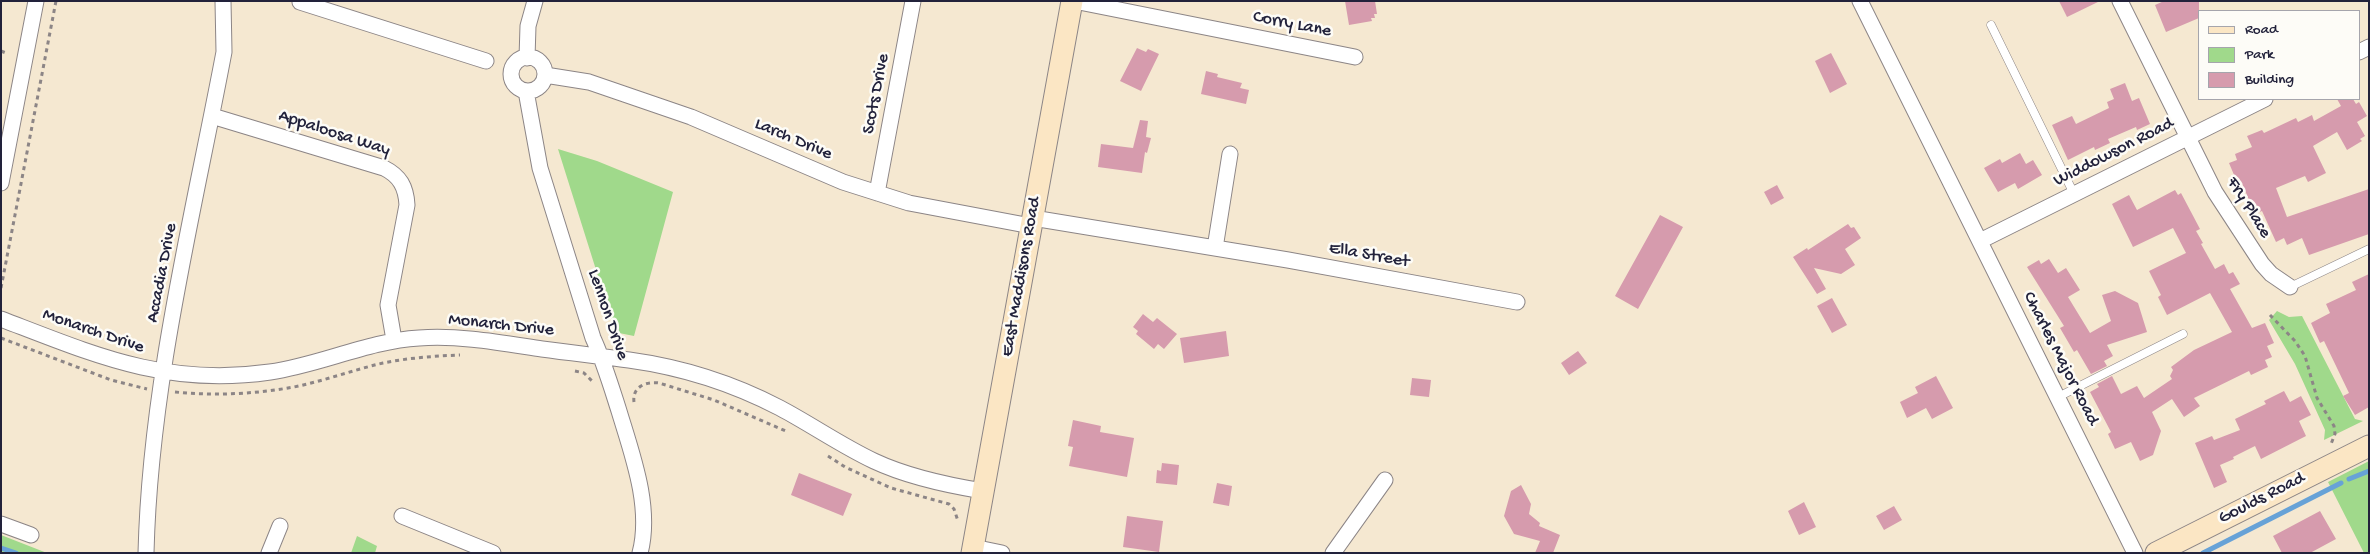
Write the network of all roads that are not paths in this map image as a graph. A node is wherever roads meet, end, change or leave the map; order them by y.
1 (36, 1) edge
2 (223, 1) edge
3 (535, 1) edge
4 (913, 1) edge
5 (1073, 1) edge
6 (1860, 1) edge
7 (2120, 1) edge
8 (300, 2) edge
9 (1991, 25) dead end
10 (1355, 57) dead end
11 (527, 58) junction
12 (486, 61) dead end
13 (545, 75) junction
14 (526, 91) junction
15 (2263, 100) edge
16 (212, 116) junction
17 (2187, 138) junction
18 (1230, 154) dead end
19 (1, 183) edge
20 (877, 193) junction
21 (2074, 194) junction
22 (1032, 222) junction
23 (1980, 241) junction
24 (1215, 248) junction
25 (2369, 249) edge
26 (2290, 287) joint
27 (1517, 302) dead end
28 (1, 319) edge
29 (2183, 334) dead end
30 (394, 340) junction
31 (602, 358) junction
32 (164, 373) junction
33 (2058, 397) junction
34 (2369, 446) edge
35 (1385, 480) dead end
36 (983, 491) junction
37 (402, 516) dead end
38 (1, 524) edge
39 (280, 526) dead end
40 (31, 535) dead end
41 (972, 550) edge
42 (146, 553) edge
43 (269, 553) edge
44 (493, 553) edge
45 (640, 553) edge
46 (1002, 553) edge
47 (1333, 553) edge
48 (2135, 553) edge
49 (2156, 553) edge

1 - 19 street
2 - 16 street, Accadia Drive
3 - 11 street
4 - 20 street, Scots Drive
5 - 10 street, Corry Lane
5 - 22 street, East Maddisons Road
6 - 23 street, Charles Major Road
7 - 17 street, Fry Place
8 - 12 street
9 - 21 lane
11 - 13 street
11 - 14 street, Lennon Drive
13 - 14 street
13 - 20 street, Larch Drive
14 - 31 street, Lennon Drive
15 - 17 street, Widdowson Road
16 - 30 street, Appaloosa Way
16 - 32 street, Accadia Drive
17 - 21 street, Widdowson Road
17 - 26 street, Fry Place
18 - 24 street
20 - 22 street, Larch Drive
21 - 23 street, Widdowson Road
22 - 24 street, Ella Street
22 - 36 street, East Maddisons Road
23 - 33 street, Charles Major Road
24 - 27 street, Ella Street
25 - 26 lane
28 - 32 street, Monarch Drive
29 - 33 lane
30 - 31 street, Monarch Drive
30 - 32 street, Monarch Drive
31 - 36 street, Monarch Drive
31 - 45 street, Lennon Drive
32 - 42 street, Accadia Drive
33 - 48 street, Charles Major Road
34 - 49 street, Goulds Road
35 - 47 street
36 - 41 street, East Maddisons Road
37 - 44 street
38 - 40 street
39 - 43 street
41 - 46 street

